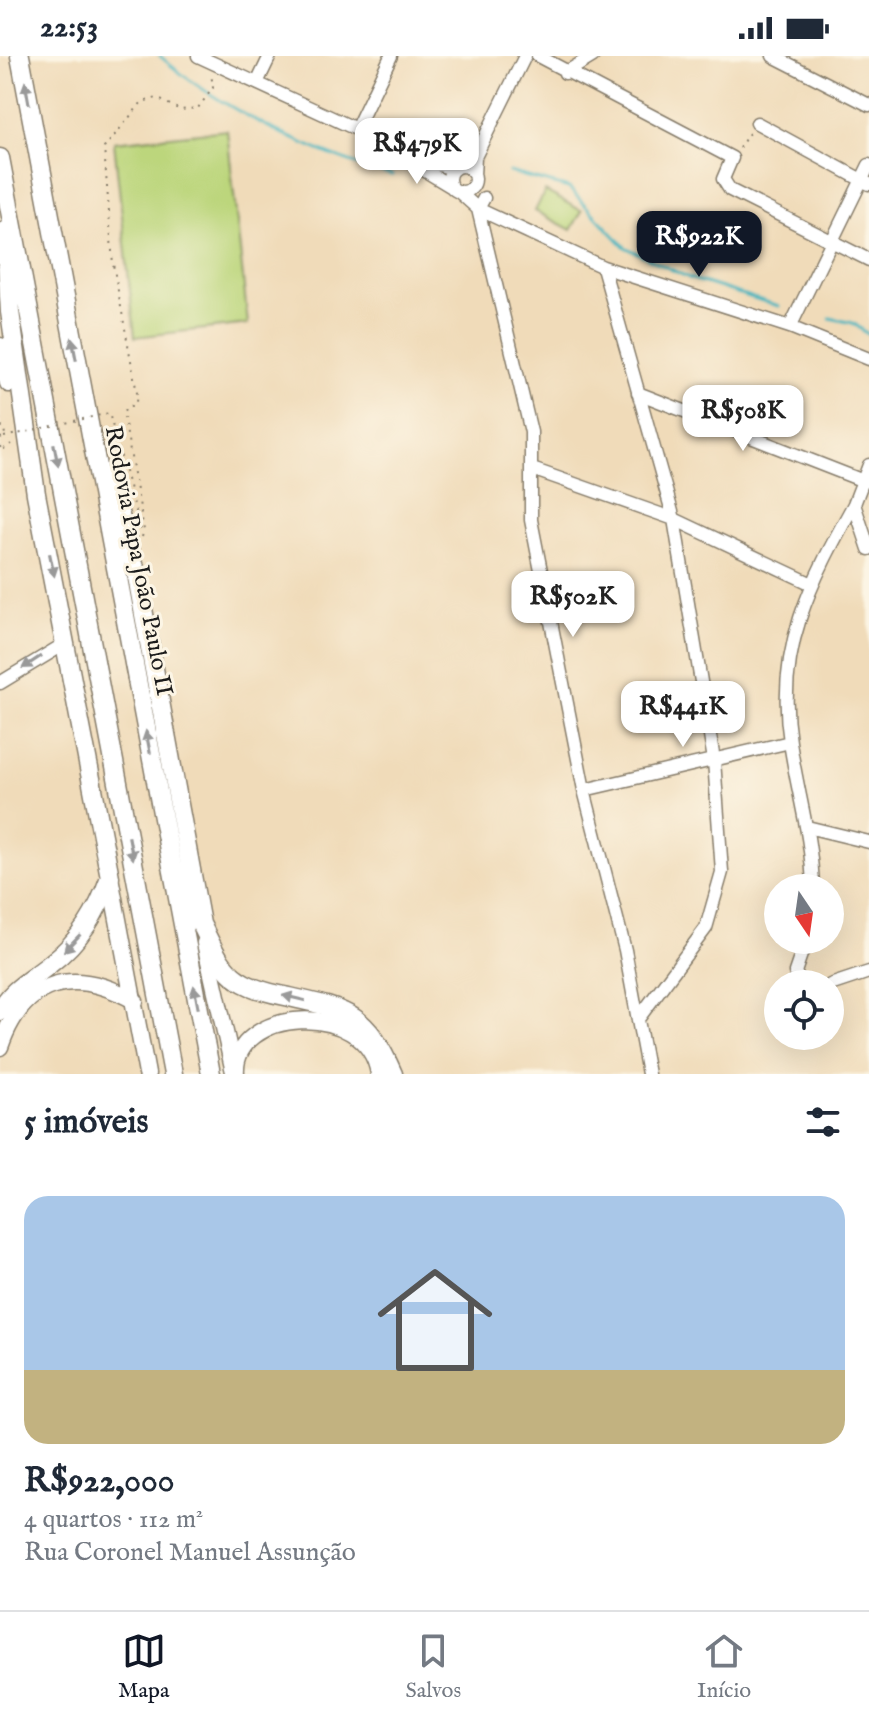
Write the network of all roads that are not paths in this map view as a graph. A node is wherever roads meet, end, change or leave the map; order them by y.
1 (20, 56) edge
2 (198, 56) edge
3 (270, 56) edge
4 (391, 56) edge
5 (525, 56) edge
6 (538, 56) edge
7 (593, 56) edge
8 (773, 56) edge
9 (565, 73) junction
10 (257, 83) junction
11 (869, 105) edge
12 (757, 123) road end
13 (356, 129) junction
14 (485, 134) junction
15 (400, 154) junction
16 (0, 158) edge
17 (869, 165) edge
18 (455, 168) junction
19 (475, 178) junction
20 (865, 182) edge
21 (455, 189) junction
22 (481, 203) junction
23 (10, 212) junction
24 (832, 241) junction
25 (869, 260) edge
26 (603, 267) junction
27 (790, 327) junction
28 (0, 347) edge
29 (869, 359) edge
30 (80, 378) junction
31 (638, 393) junction
32 (869, 465) edge
33 (532, 469) junction
34 (861, 480) junction
35 (36, 494) junction
36 (854, 504) junction
37 (674, 519) junction
38 (869, 549) edge
39 (810, 583) junction
40 (66, 643) junction
41 (0, 683) edge
42 (790, 742) junction
43 (714, 760) junction
44 (584, 790) junction
45 (807, 827) junction
46 (869, 842) edge
47 (812, 874) edge
48 (110, 877) junction
49 (201, 924) junction
50 (869, 972) edge
51 (844, 980) edge
52 (135, 1001) junction
53 (0, 1011) edge
54 (638, 1019) junction
55 (0, 1047) edge
56 (147, 1074) edge
57 (173, 1074) edge
58 (211, 1074) edge
59 (235, 1074) edge
60 (379, 1074) edge
61 (393, 1074) edge
62 (648, 1074) edge

30 -> 1 highway, Rodovia Papa João Paulo II
2 - 10 street
3 - 10 street
4 - 13 street
5 - 14 street
6 - 9 street
7 - 9 street
8 - 11 street
9 - 24 street
10 - 13 street
12 - 20 street
13 - 15 street
14 - 18 street
14 - 19 street
15 - 18 street
15 - 21 street
16 - 23 highway
17 - 20 street
18 - 19 street
18 - 21 street
19 - 21 street
19 - 22 street
20 - 24 street
21 - 22 street
22 - 26 street
22 - 33 street
23 - 35 highway
23 -> 57 highway
24 - 25 street
24 - 27 street
26 - 27 street
26 - 31 street
27 - 29 street
28 - 35 highway
30 - 49 highway
58 -> 30 highway, Rodovia Papa João Paulo II
31 - 34 street
31 - 37 street
32 - 34 street
33 - 37 street
33 - 44 street
34 - 36 street
35 -> 40 highway
36 - 38 street
36 - 39 street
37 - 39 street
37 - 43 street
39 - 42 street
40 -> 41 street
40 - 48 highway
42 - 43 street
42 - 45 street
43 - 44 street
43 - 54 street
44 - 54 street
45 - 46 street
45 - 47 street
48 - 52 main road
48 -> 53 highway
49 - 59 main road
61 -> 49 highway
50 - 51 street
52 - 55 main road
52 - 56 main road
54 - 62 street
59 - 60 main road

